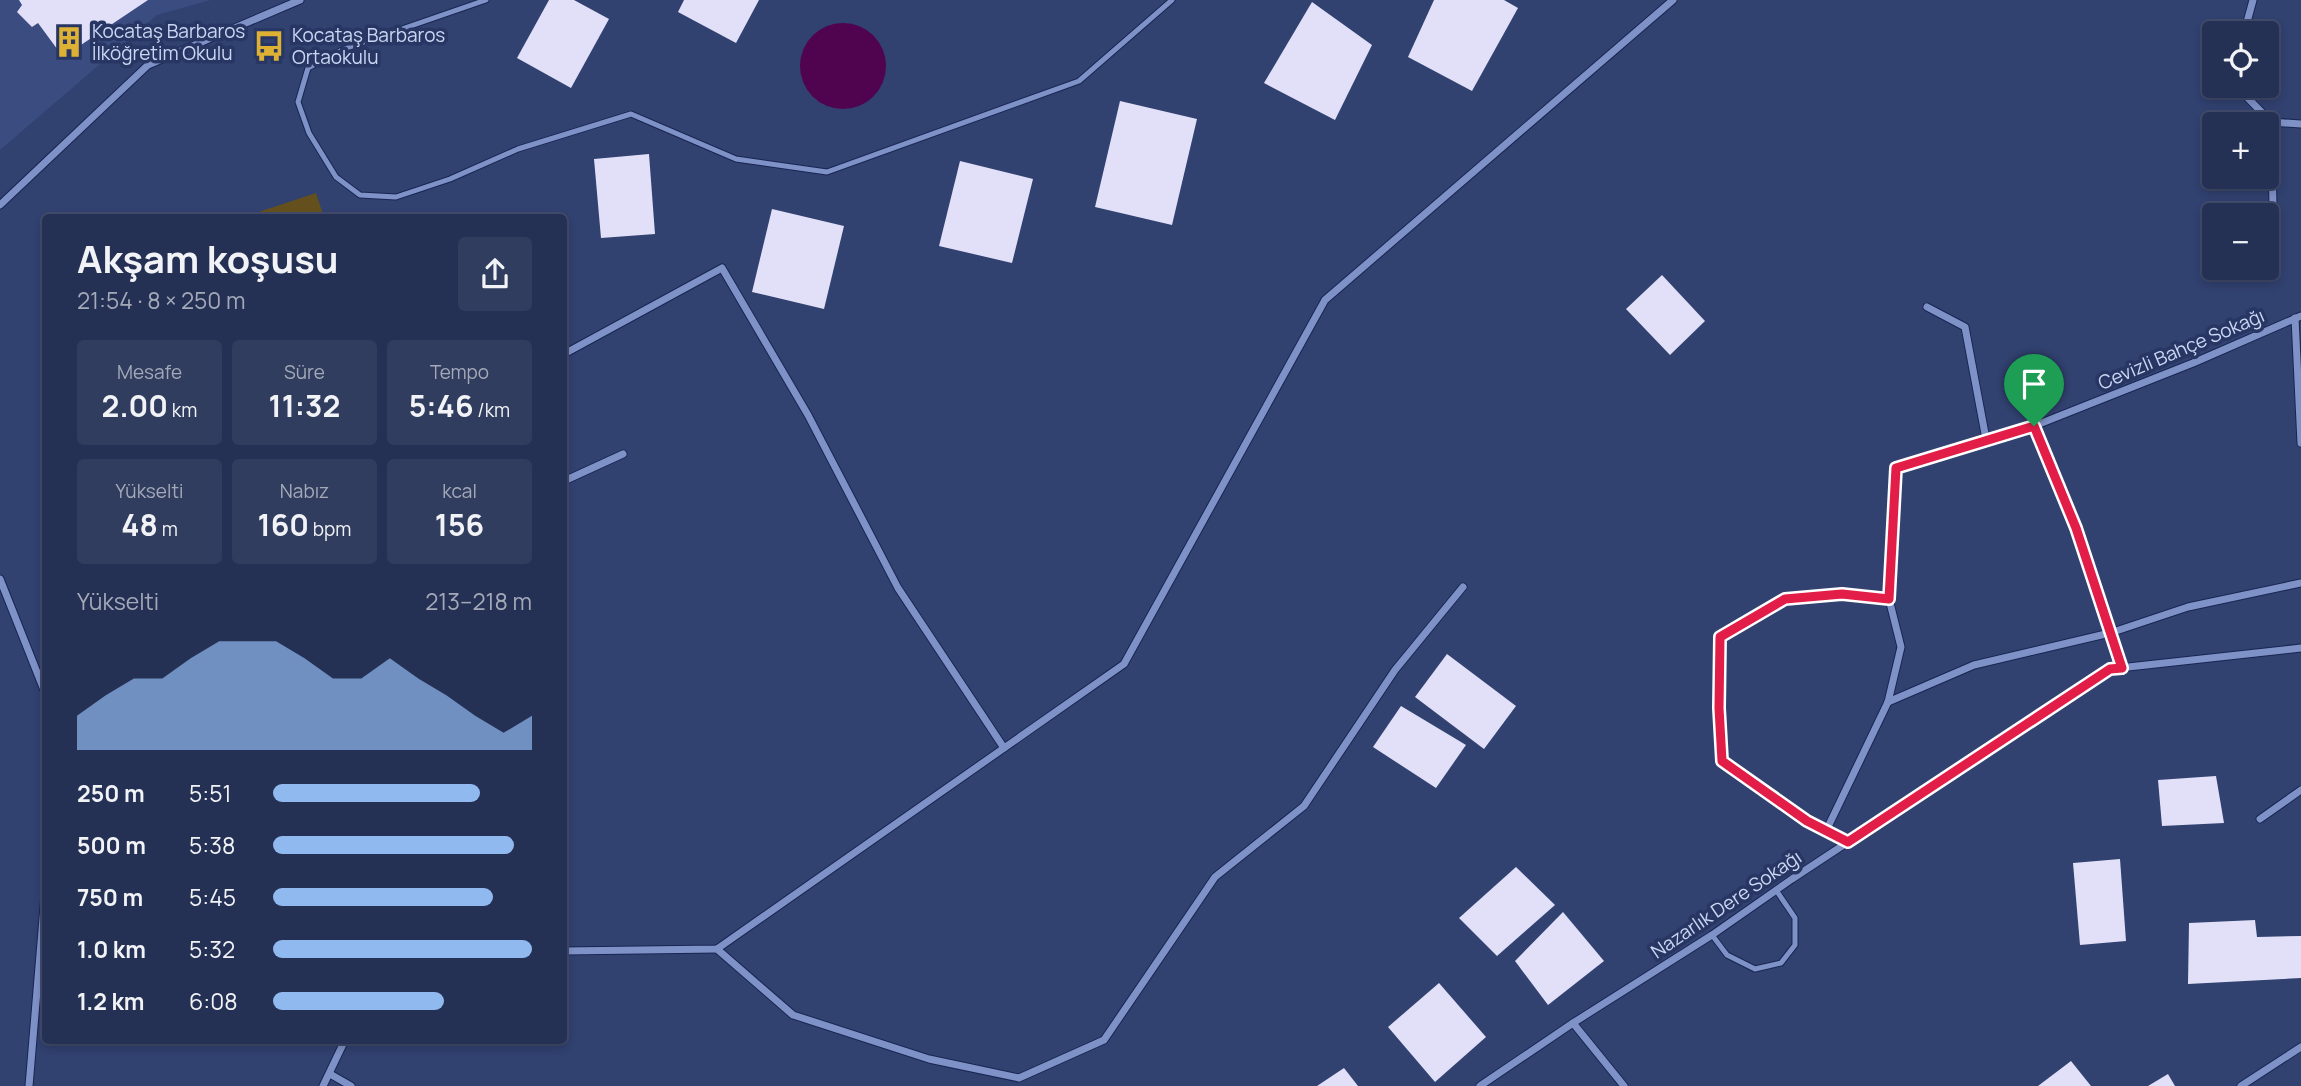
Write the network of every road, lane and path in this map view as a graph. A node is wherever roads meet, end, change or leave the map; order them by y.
1 (300, 0) edge
2 (485, 0) edge
3 (1172, 0) edge
4 (1673, 0) edge
5 (2253, 0) edge
6 (2247, 21) edge
7 (2248, 98) edge
8 (2262, 112) edge
9 (2279, 122) edge
10 (2301, 124) edge
11 (0, 205) edge
12 (1927, 307) dead end
13 (2298, 317) edge
14 (567, 352) edge
15 (2034, 426) junction
16 (1986, 439) junction
17 (2301, 443) edge
18 (622, 454) dead end
19 (567, 480) edge
20 (0, 579) edge
21 (2301, 583) edge
22 (1464, 587) dead end
23 (1889, 599) junction
24 (2110, 633) junction
25 (2301, 648) edge
26 (2122, 668) junction
27 (42, 685) edge
28 (1888, 702) junction
29 (1004, 748) junction
30 (2301, 790) edge
31 (2260, 819) dead end
32 (1826, 831) junction
33 (1848, 842) junction
34 (1776, 890) junction
35 (42, 931) edge
36 (1712, 935) junction
37 (717, 949) junction
38 (567, 951) edge
39 (1573, 1023) junction
40 (343, 1044) edge
41 (2301, 1047) edge
42 (330, 1074) junction
43 (29, 1086) edge
44 (323, 1086) edge
45 (351, 1086) edge
46 (1480, 1086) edge
47 (1624, 1086) edge
48 (2241, 1086) edge

1 - 11 street
2 - 3 lane
4 - 29 street
5 - 6 street
7 - 8 street
9 - 10 street
12 - 16 street
13 - 15 street, Cevizli Bahçe Sokağı
13 - 17 street
14 - 29 street
15 - 16 street, Cevizli Bahçe Sokağı
15 - 24 street
16 - 23 street, Cevizli Bahçe Sokağı
18 - 19 street
20 - 27 street
21 - 24 street
22 - 37 street
23 - 28 street
23 - 32 street
24 - 26 street
24 - 28 street
25 - 26 street, Nazarlık Dere Sokağı
26 - 33 street, Nazarlık Dere Sokağı
28 - 32 street
29 - 37 street
30 - 31 street
32 - 33 street
33 - 34 street, Nazarlık Dere Sokağı
34 - 36 street, Nazarlık Dere Sokağı
34 - 36 lane
35 - 43 street
36 - 39 street, Nazarlık Dere Sokağı
37 - 38 street
39 - 46 street, Nazarlık Dere Sokağı
39 - 47 street
40 - 42 street
41 - 48 street
42 - 44 street
42 - 45 street

